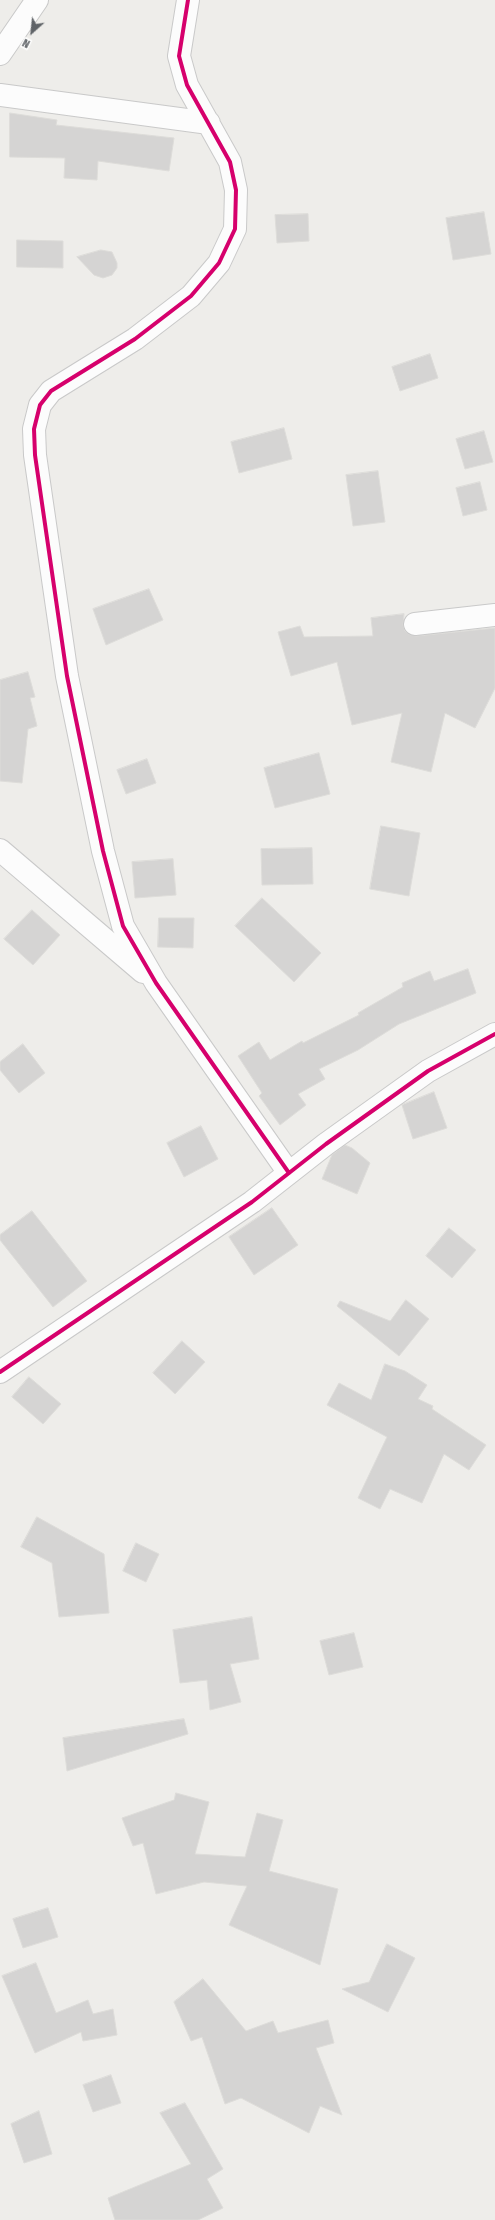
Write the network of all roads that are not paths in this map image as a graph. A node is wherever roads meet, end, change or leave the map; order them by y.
1 (37, 0) edge
2 (188, 0) edge
3 (0, 54) edge
4 (0, 95) edge
5 (209, 123) junction
6 (495, 615) edge
7 (415, 624) dead end
8 (0, 850) edge
9 (156, 983) junction
10 (495, 1034) edge
11 (289, 1173) junction
12 (0, 1372) edge

1 - 3 street
2 - 5 street
4 - 5 street
5 - 9 street
6 - 7 street
8 - 9 street
9 - 11 street
10 - 11 street
11 - 12 street

